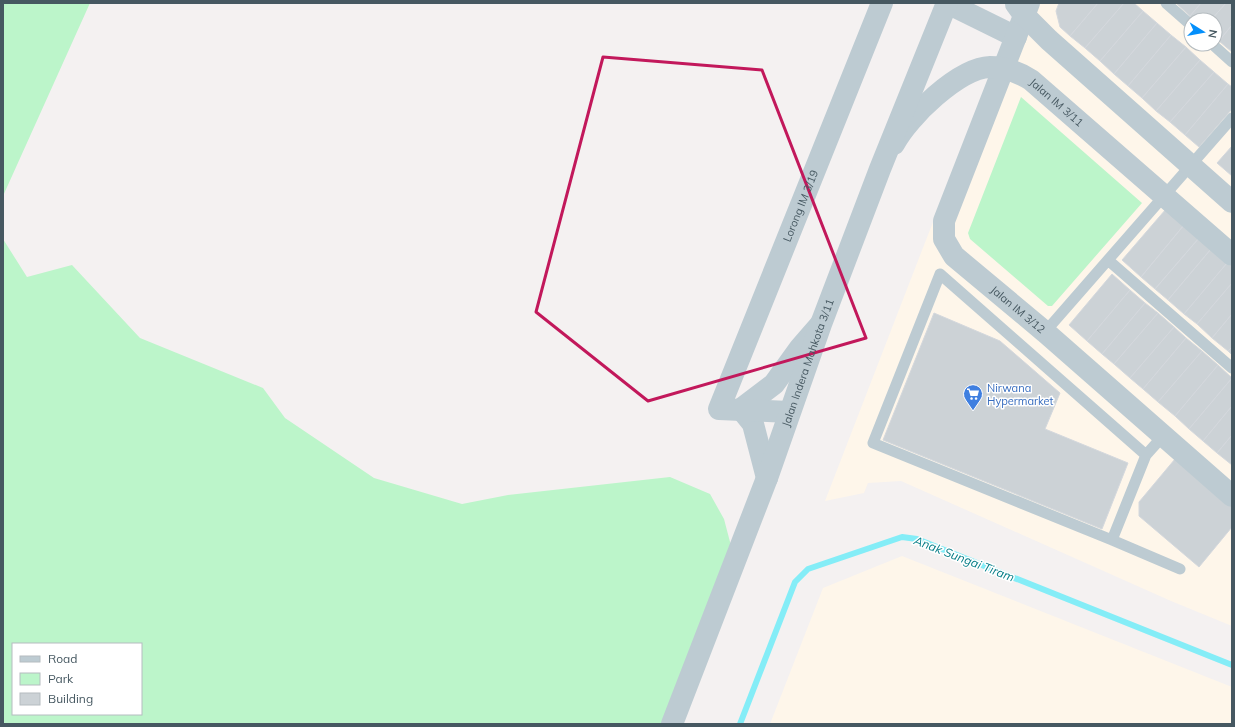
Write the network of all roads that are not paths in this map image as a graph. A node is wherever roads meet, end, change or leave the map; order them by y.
1 (882, 3) edge
2 (947, 3) edge
3 (1166, 3) edge
4 (1023, 7) edge
5 (1183, 18) edge
6 (1016, 37) junction
7 (1221, 52) edge
8 (1232, 62) edge
9 (1004, 68) junction
10 (1232, 118) edge
11 (1190, 165) junction
12 (880, 169) junction
13 (1164, 196) junction
14 (1232, 202) edge
15 (1232, 255) edge
16 (1108, 260) junction
17 (821, 324) junction
18 (1045, 332) junction
19 (1232, 368) edge
20 (741, 409) junction
21 (790, 412) junction
22 (1163, 436) junction
23 (1146, 455) junction
24 (766, 478) junction
25 (1232, 496) edge
26 (1112, 540) junction
27 (1180, 568) dead end
28 (672, 724) edge

1 - 20 street, Lorong IM 3/19
2 - 6 street
2 - 12 street, Jalan Indera Mahkota 3/11
3 - 5 lane
4 - 6 street, Jalan IM 3/12
4 - 11 street
6 - 9 street, Jalan IM 3/12
7 - 8 lane
9 - 12 street, Jalan IM 3/11
9 - 13 street, Jalan IM 3/11
9 - 18 street, Jalan IM 3/12
10 - 11 lane
11 - 13 lane
11 - 14 street
12 - 17 street, Jalan Indera Mahkota 3/11
13 - 15 street, Jalan IM 3/11
13 - 16 lane
16 - 18 lane
16 - 19 lane
17 - 20 street
17 - 21 street, Jalan Indera Mahkota 3/11
18 - 22 street, Jalan IM 3/12
20 - 21 street
20 - 24 street
21 - 24 street, Jalan Indera Mahkota 3/11
22 - 23 lane
22 - 25 street, Jalan IM 3/12
23 - 26 lane
23 - 26 lane
24 - 28 street, Jalan Indera Mahkota 3/11
26 - 27 lane

